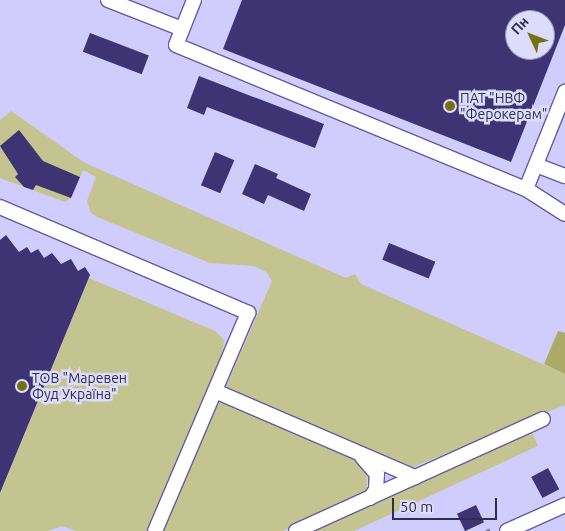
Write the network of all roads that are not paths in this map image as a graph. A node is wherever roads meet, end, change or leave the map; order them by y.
1 (108, 0) edge
2 (194, 0) edge
3 (182, 29) junction
4 (565, 92) edge
5 (536, 165) junction
6 (565, 176) edge
7 (526, 189) junction
8 (0, 207) edge
9 (565, 214) edge
10 (215, 391) junction
11 (543, 420) dead end
12 (358, 452) junction
13 (415, 477) junction
14 (370, 498) junction
15 (565, 505) edge
16 (154, 531) edge
17 (296, 531) edge
18 (507, 531) edge

1 - 3 street
2 - 3 street
3 - 7 street
4 - 5 street
5 - 6 street
5 - 7 street
7 - 9 street
8 - 10 street
10 - 12 street
10 - 16 street
11 - 13 street
12 - 13 street
12 - 14 street
13 - 14 street
14 - 17 street
15 - 18 street

